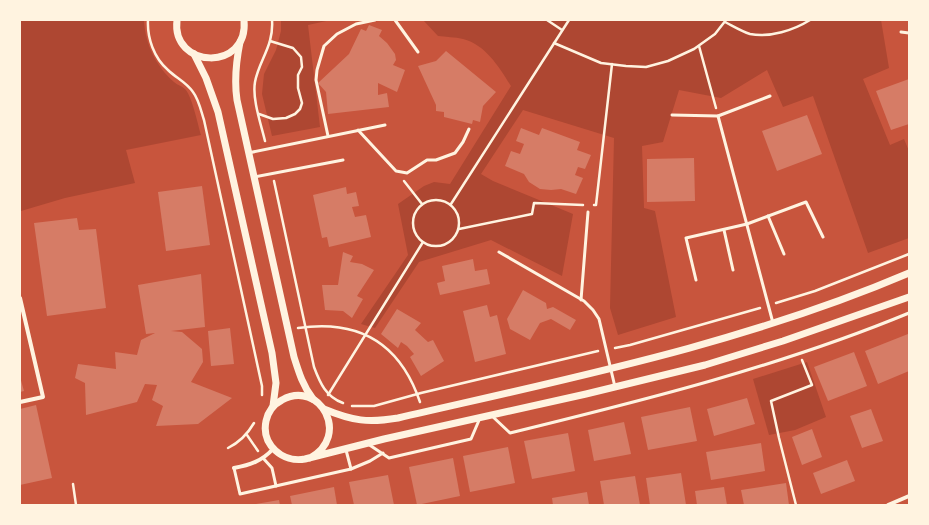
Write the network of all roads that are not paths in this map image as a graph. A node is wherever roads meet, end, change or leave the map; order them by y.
1 (177, 20) edge
2 (244, 20) edge
3 (375, 20) edge
4 (396, 20) edge
5 (901, 32) dead end
6 (909, 33) edge
7 (240, 42) junction
8 (418, 52) dead end
9 (194, 54) junction
10 (770, 96) dead end
11 (672, 115) dead end
12 (718, 116) junction
13 (385, 125) dead end
14 (469, 129) dead end
15 (358, 130) junction
16 (328, 136) junction
17 (248, 153) junction
18 (343, 160) dead end
19 (254, 177) junction
20 (588, 212) dead end
21 (768, 216) junction
22 (747, 224) junction
23 (724, 230) junction
24 (823, 237) dead end
25 (499, 252) dead end
26 (784, 254) dead end
27 (733, 270) dead end
28 (909, 274) edge
29 (696, 280) dead end
30 (909, 297) edge
31 (20, 298) edge
32 (581, 300) junction
33 (909, 314) edge
34 (773, 323) junction
35 (610, 369) junction
36 (615, 387) junction
37 (313, 400) junction
38 (20, 402) edge
39 (273, 407) junction
40 (323, 407) junction
41 (491, 415) junction
42 (480, 417) junction
43 (366, 443) junction
44 (346, 448) junction
45 (273, 449) junction
46 (383, 453) junction
47 (263, 458) junction
48 (310, 458) junction
49 (234, 468) joint
50 (350, 470) junction
51 (276, 486) junction
52 (909, 496) edge
53 (888, 505) edge

1 - 9 street
2 - 7 street
3 - 16 lane
4 - 8 lane
5 - 6 lane
7 - 9 street
7 - 17 street
9 - 39 street
10 - 12 lane
11 - 12 lane
12 - 22 lane
13 - 15 lane
14 - 15 lane
15 - 16 lane
16 - 17 lane
17 - 19 street
18 - 19 lane
19 - 37 street
20 - 32 lane
21 - 22 lane
21 - 24 lane
21 - 26 lane
22 - 23 lane
22 - 34 lane
23 - 27 lane
23 - 29 lane
25 - 32 lane
28 - 34 street
30 - 36 street
31 - 38 street
32 - 35 lane
33 - 41 lane
34 - 35 street
35 - 36 lane
35 - 40 street
36 - 41 street
37 - 39 street
37 - 40 street
39 - 45 street
40 - 48 street
41 - 42 street
42 - 43 street
42 - 46 lane
43 - 44 street
43 - 46 lane
44 - 48 street
44 - 50 lane
45 - 47 street
45 - 48 street
46 - 50 lane
47 - 49 street
47 - 51 lane
49 - 51 lane
50 - 51 lane
52 - 53 street

